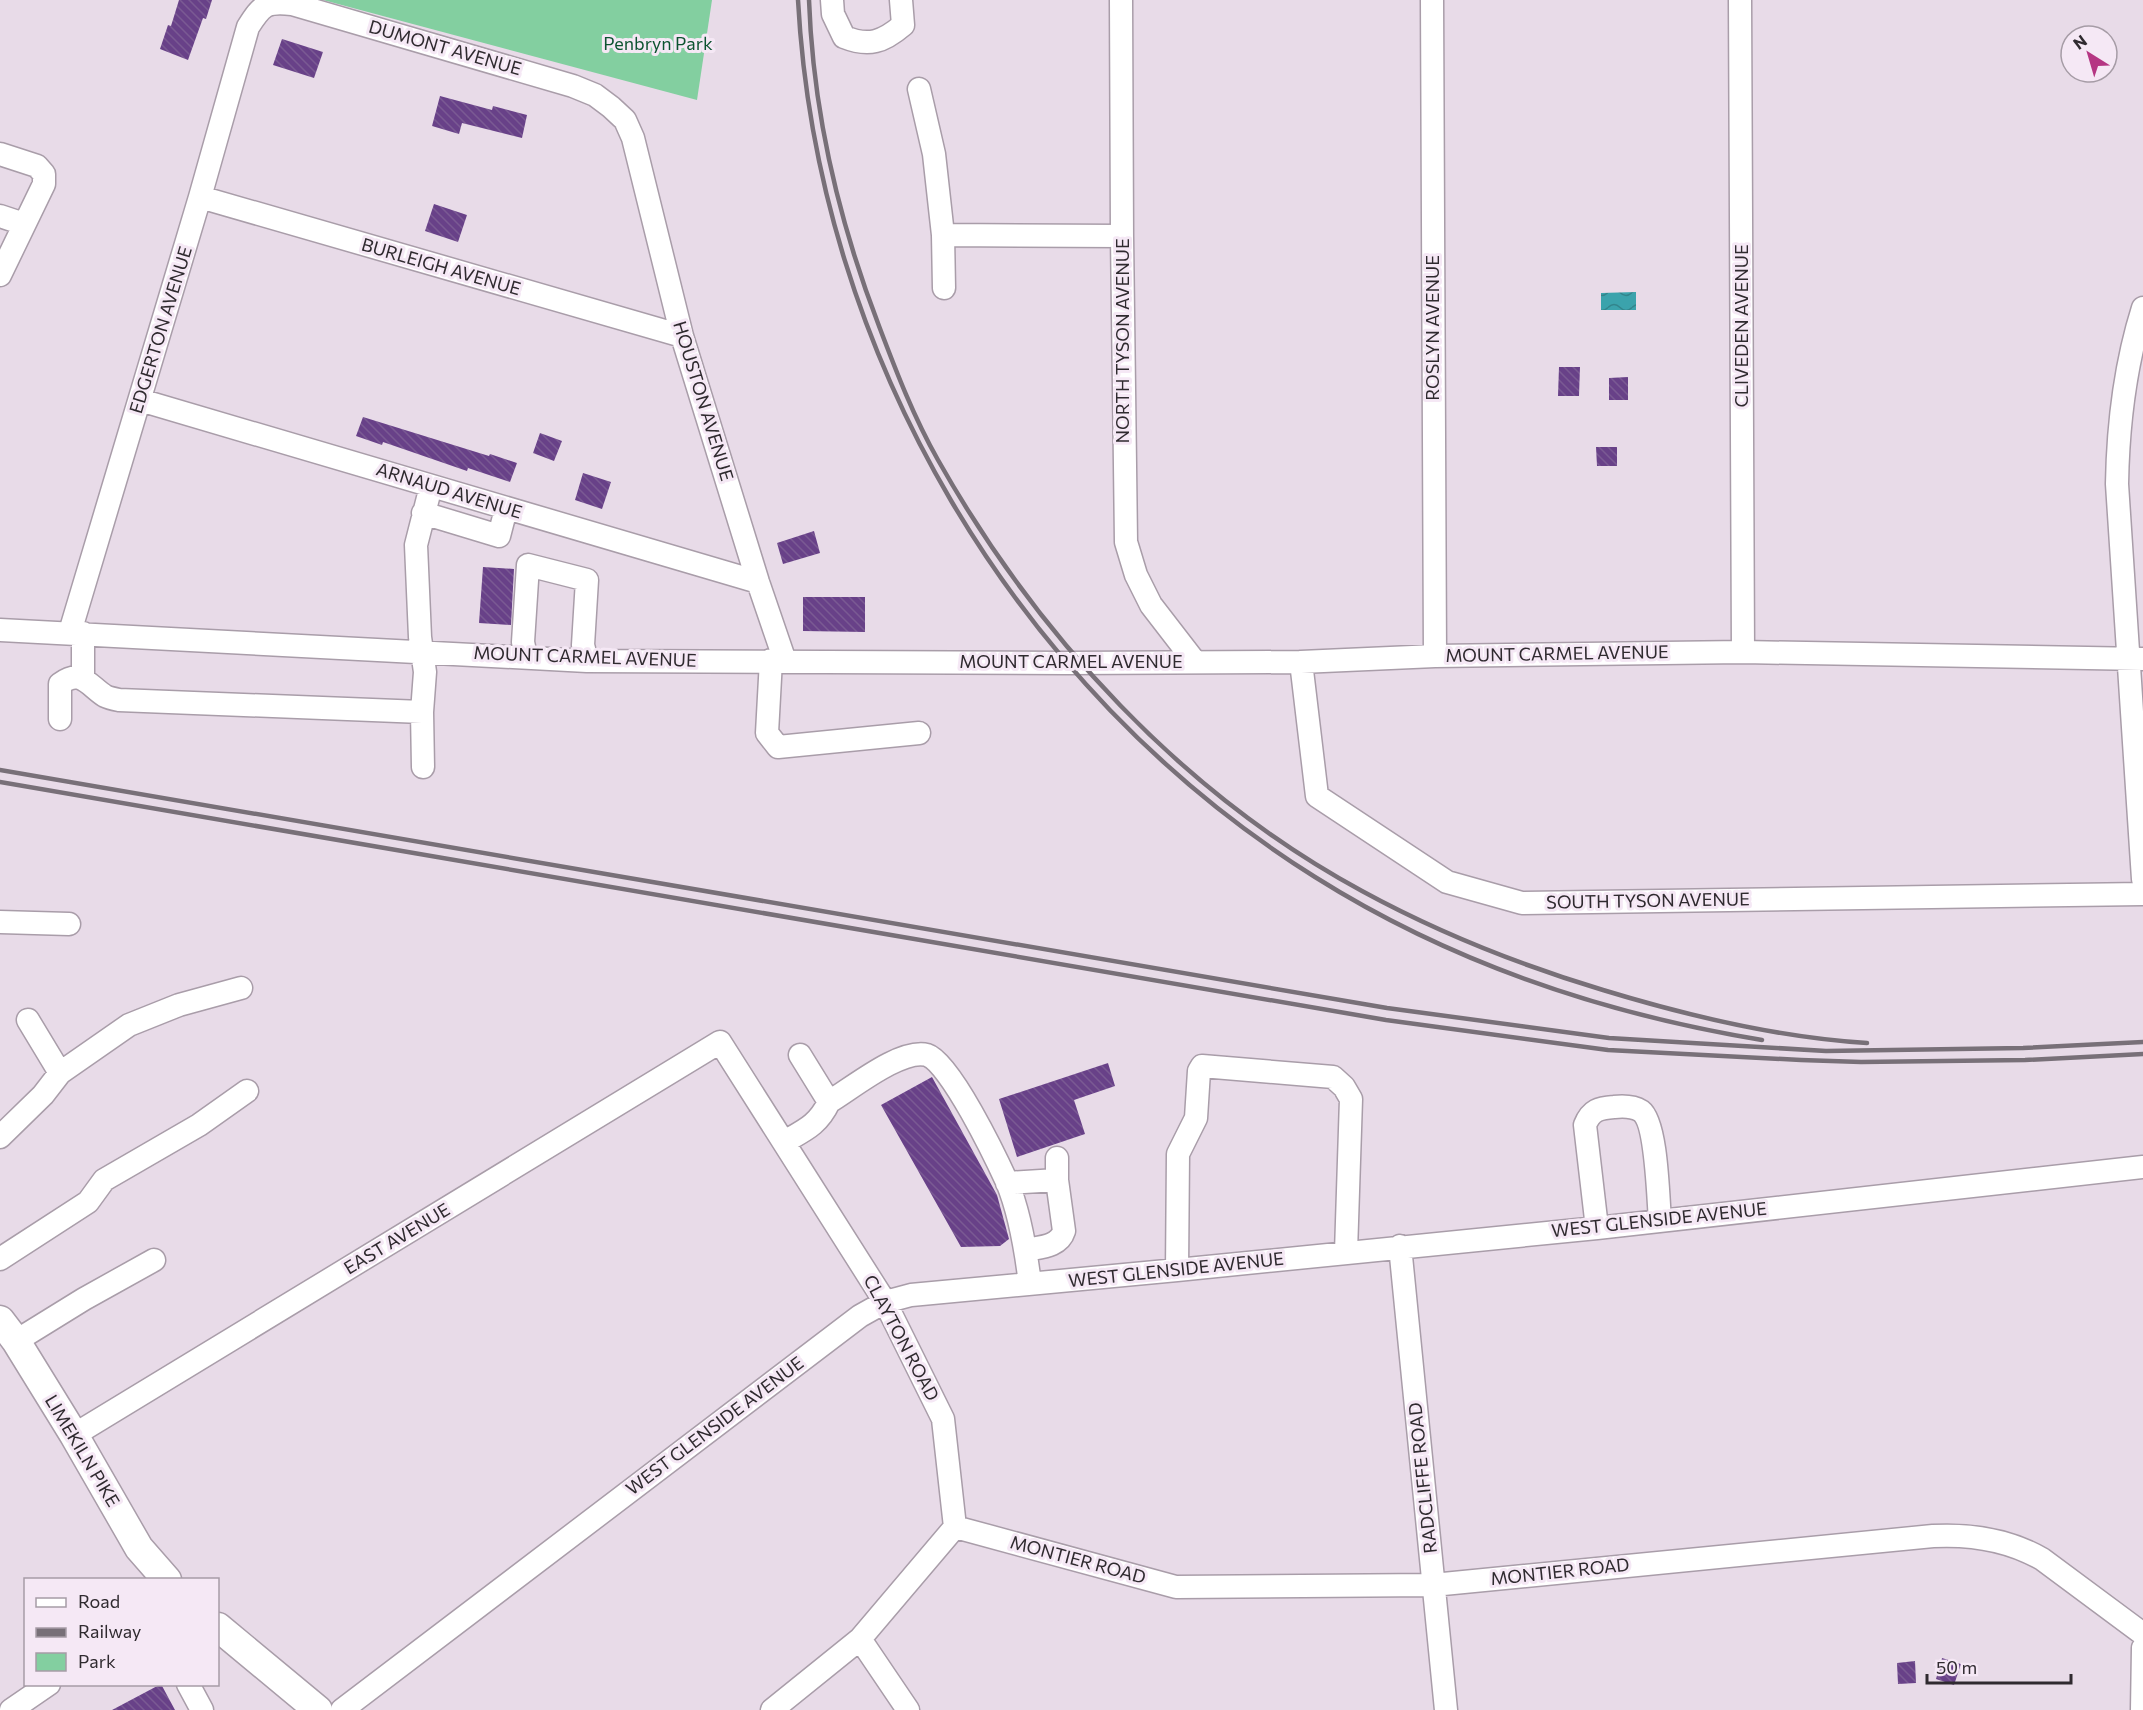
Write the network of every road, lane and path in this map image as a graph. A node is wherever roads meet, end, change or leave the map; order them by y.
1 (832, 0) edge
2 (901, 0) edge
3 (1121, 0) edge
4 (1432, 0) edge
5 (1740, 0) edge
6 (257, 12) edge
7 (919, 89) dead end
8 (633, 138) joint
9 (0, 154) edge
10 (200, 197) junction
11 (0, 216) edge
12 (24, 224) junction
13 (943, 235) junction
14 (1122, 236) junction
15 (0, 275) edge
16 (944, 288) dead end
17 (2143, 308) edge
18 (682, 336) junction
19 (140, 400) junction
20 (431, 486) junction
21 (506, 508) junction
22 (423, 513) junction
23 (758, 582) junction
24 (0, 630) edge
25 (77, 632) junction
26 (423, 651) junction
27 (1743, 652) junction
28 (526, 656) junction
29 (1434, 656) junction
30 (2135, 659) edge
31 (586, 661) junction
32 (778, 661) junction
33 (1195, 662) junction
34 (1301, 662) junction
35 (83, 678) junction
36 (422, 712) junction
37 (60, 718) dead end
38 (919, 734) dead end
39 (423, 767) dead end
40 (2143, 879) edge
41 (2143, 894) edge
42 (0, 922) edge
43 (69, 924) dead end
44 (241, 988) dead end
45 (28, 1020) dead end
46 (720, 1042) joint
47 (800, 1055) dead end
48 (60, 1073) junction
49 (247, 1091) dead end
50 (829, 1102) junction
51 (0, 1137) edge
52 (784, 1142) junction
53 (2143, 1167) edge
54 (1007, 1183) junction
55 (1660, 1220) junction
56 (1597, 1228) junction
57 (1400, 1246) junction
58 (1026, 1250) junction
59 (1346, 1252) junction
60 (0, 1259) edge
61 (154, 1260) dead end
62 (1177, 1270) junction
63 (1030, 1284) junction
64 (885, 1302) junction
65 (8, 1330) edge
66 (74, 1435) junction
67 (955, 1527) junction
68 (165, 1578) edge
69 (1433, 1585) junction
70 (219, 1630) edge
71 (2143, 1634) edge
72 (860, 1639) junction
73 (2143, 1648) edge
74 (46, 1686) edge
75 (189, 1686) edge
76 (11, 1710) edge
77 (202, 1710) edge
78 (318, 1710) edge
79 (342, 1710) edge
80 (772, 1710) edge
81 (908, 1710) edge
82 (1446, 1710) edge
83 (2142, 1710) edge

1 - 2 street
3 - 14 street, NORTH TYSON AVENUE
4 - 29 street, ROSLYN AVENUE
5 - 27 street, CLIVEDEN AVENUE
6 - 8 street, DUMONT AVENUE
6 - 10 street, EDGERTON AVENUE
7 - 13 street
8 - 18 street, HOUSTON AVENUE
9 - 12 street
10 - 18 street, BURLEIGH AVENUE
10 - 19 street, EDGERTON AVENUE
11 - 12 street
12 - 15 street
13 - 14 street
13 - 16 street
14 - 33 street, NORTH TYSON AVENUE
17 - 30 street
18 - 23 street, HOUSTON AVENUE
19 - 20 street, ARNAUD AVENUE
19 - 25 street, EDGERTON AVENUE
20 - 21 street, ARNAUD AVENUE
20 - 22 street
21 - 22 street
21 - 23 street, ARNAUD AVENUE
22 - 26 street
23 - 32 street, HOUSTON AVENUE
24 - 25 street, MOUNT CARMEL AVENUE
25 - 26 street, MOUNT CARMEL AVENUE
25 - 35 street, EDGERTON AVENUE
26 - 28 street, MOUNT CARMEL AVENUE
26 - 36 street
27 - 29 street, MOUNT CARMEL AVENUE
27 - 30 street, MOUNT CARMEL AVENUE
28 - 31 street, MOUNT CARMEL AVENUE
28 - 31 street
29 - 34 street, MOUNT CARMEL AVENUE
30 - 40 street
31 - 32 street, MOUNT CARMEL AVENUE
32 - 33 street, MOUNT CARMEL AVENUE
32 - 38 street
33 - 34 street, MOUNT CARMEL AVENUE
34 - 41 street, SOUTH TYSON AVENUE
35 - 36 street
35 - 37 street
36 - 39 street
42 - 43 street
44 - 48 street
45 - 48 street
46 - 52 street, CLAYTON ROAD
46 - 66 street, EAST AVENUE
47 - 50 street
48 - 51 street
49 - 60 street
50 - 52 street
50 - 54 street
52 - 64 street, CLAYTON ROAD
53 - 55 street, WEST GLENSIDE AVENUE
54 - 58 street
54 - 58 street
55 - 56 street, WEST GLENSIDE AVENUE
55 - 56 street
56 - 57 street, WEST GLENSIDE AVENUE
57 - 59 street, WEST GLENSIDE AVENUE
57 - 69 street, RADCLIFFE ROAD
58 - 63 street
59 - 62 street, WEST GLENSIDE AVENUE
59 - 62 street
61 - 65 street
62 - 63 street, WEST GLENSIDE AVENUE
63 - 64 street, WEST GLENSIDE AVENUE
64 - 67 street, CLAYTON ROAD
64 - 79 street, WEST GLENSIDE AVENUE
65 - 66 main road, LIMEKILN PIKE
66 - 68 main road, LIMEKILN PIKE
67 - 69 street, MONTIER ROAD
67 - 72 street
69 - 71 street, MONTIER ROAD
69 - 82 street, RADCLIFFE ROAD
70 - 78 main road
72 - 80 street
72 - 81 street
73 - 83 street
74 - 76 street
75 - 77 street

